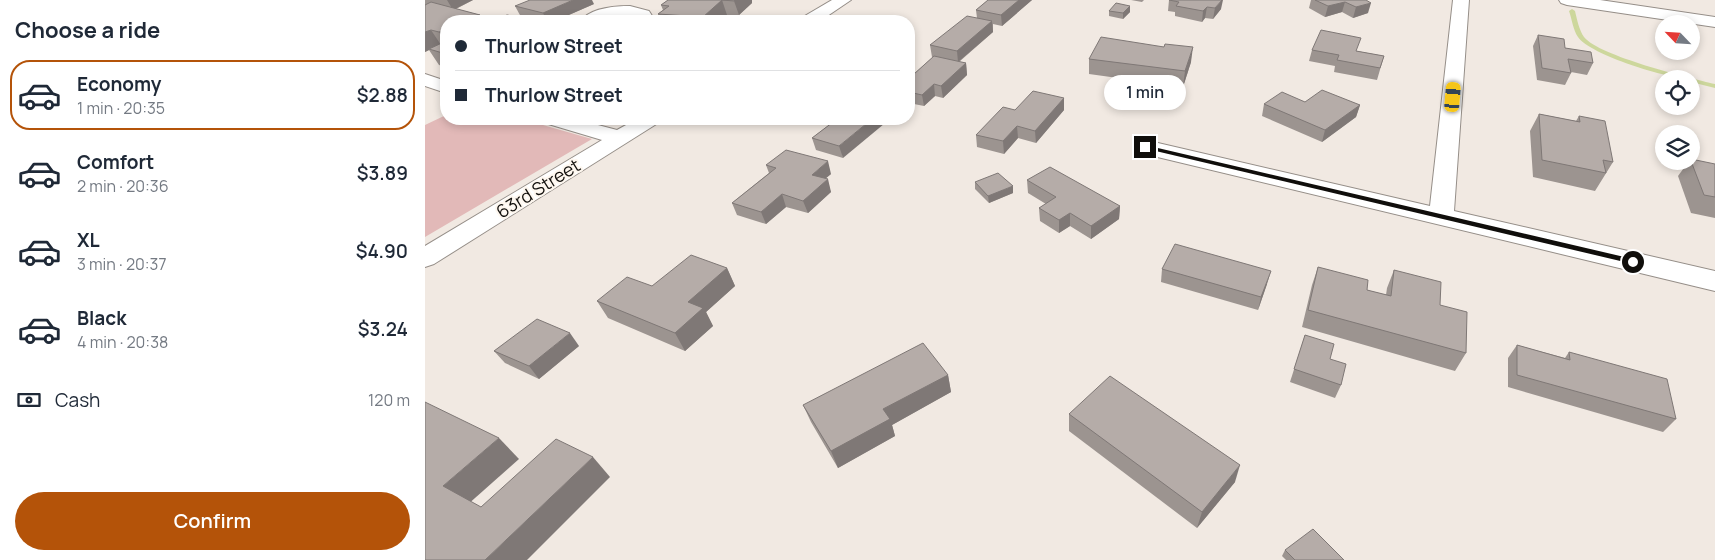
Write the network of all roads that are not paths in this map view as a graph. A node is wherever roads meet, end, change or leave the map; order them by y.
1 (843, 0) edge
2 (1461, 0) edge
3 (1567, 0) edge
4 (605, 15) edge
5 (643, 15) edge
6 (819, 15) edge
7 (1715, 22) edge
8 (425, 80) edge
9 (440, 85) edge
10 (573, 125) edge
11 (641, 125) edge
12 (620, 138) junction
13 (1145, 147) dead end
14 (1441, 216) junction
15 (425, 258) edge
16 (1715, 281) edge

1 - 6 street
2 - 14 street
3 - 7 street
4 - 5 street
8 - 9 street
10 - 12 street
11 - 12 street, 63rd Street
12 - 15 street, 63rd Street
13 - 14 street
14 - 16 street

